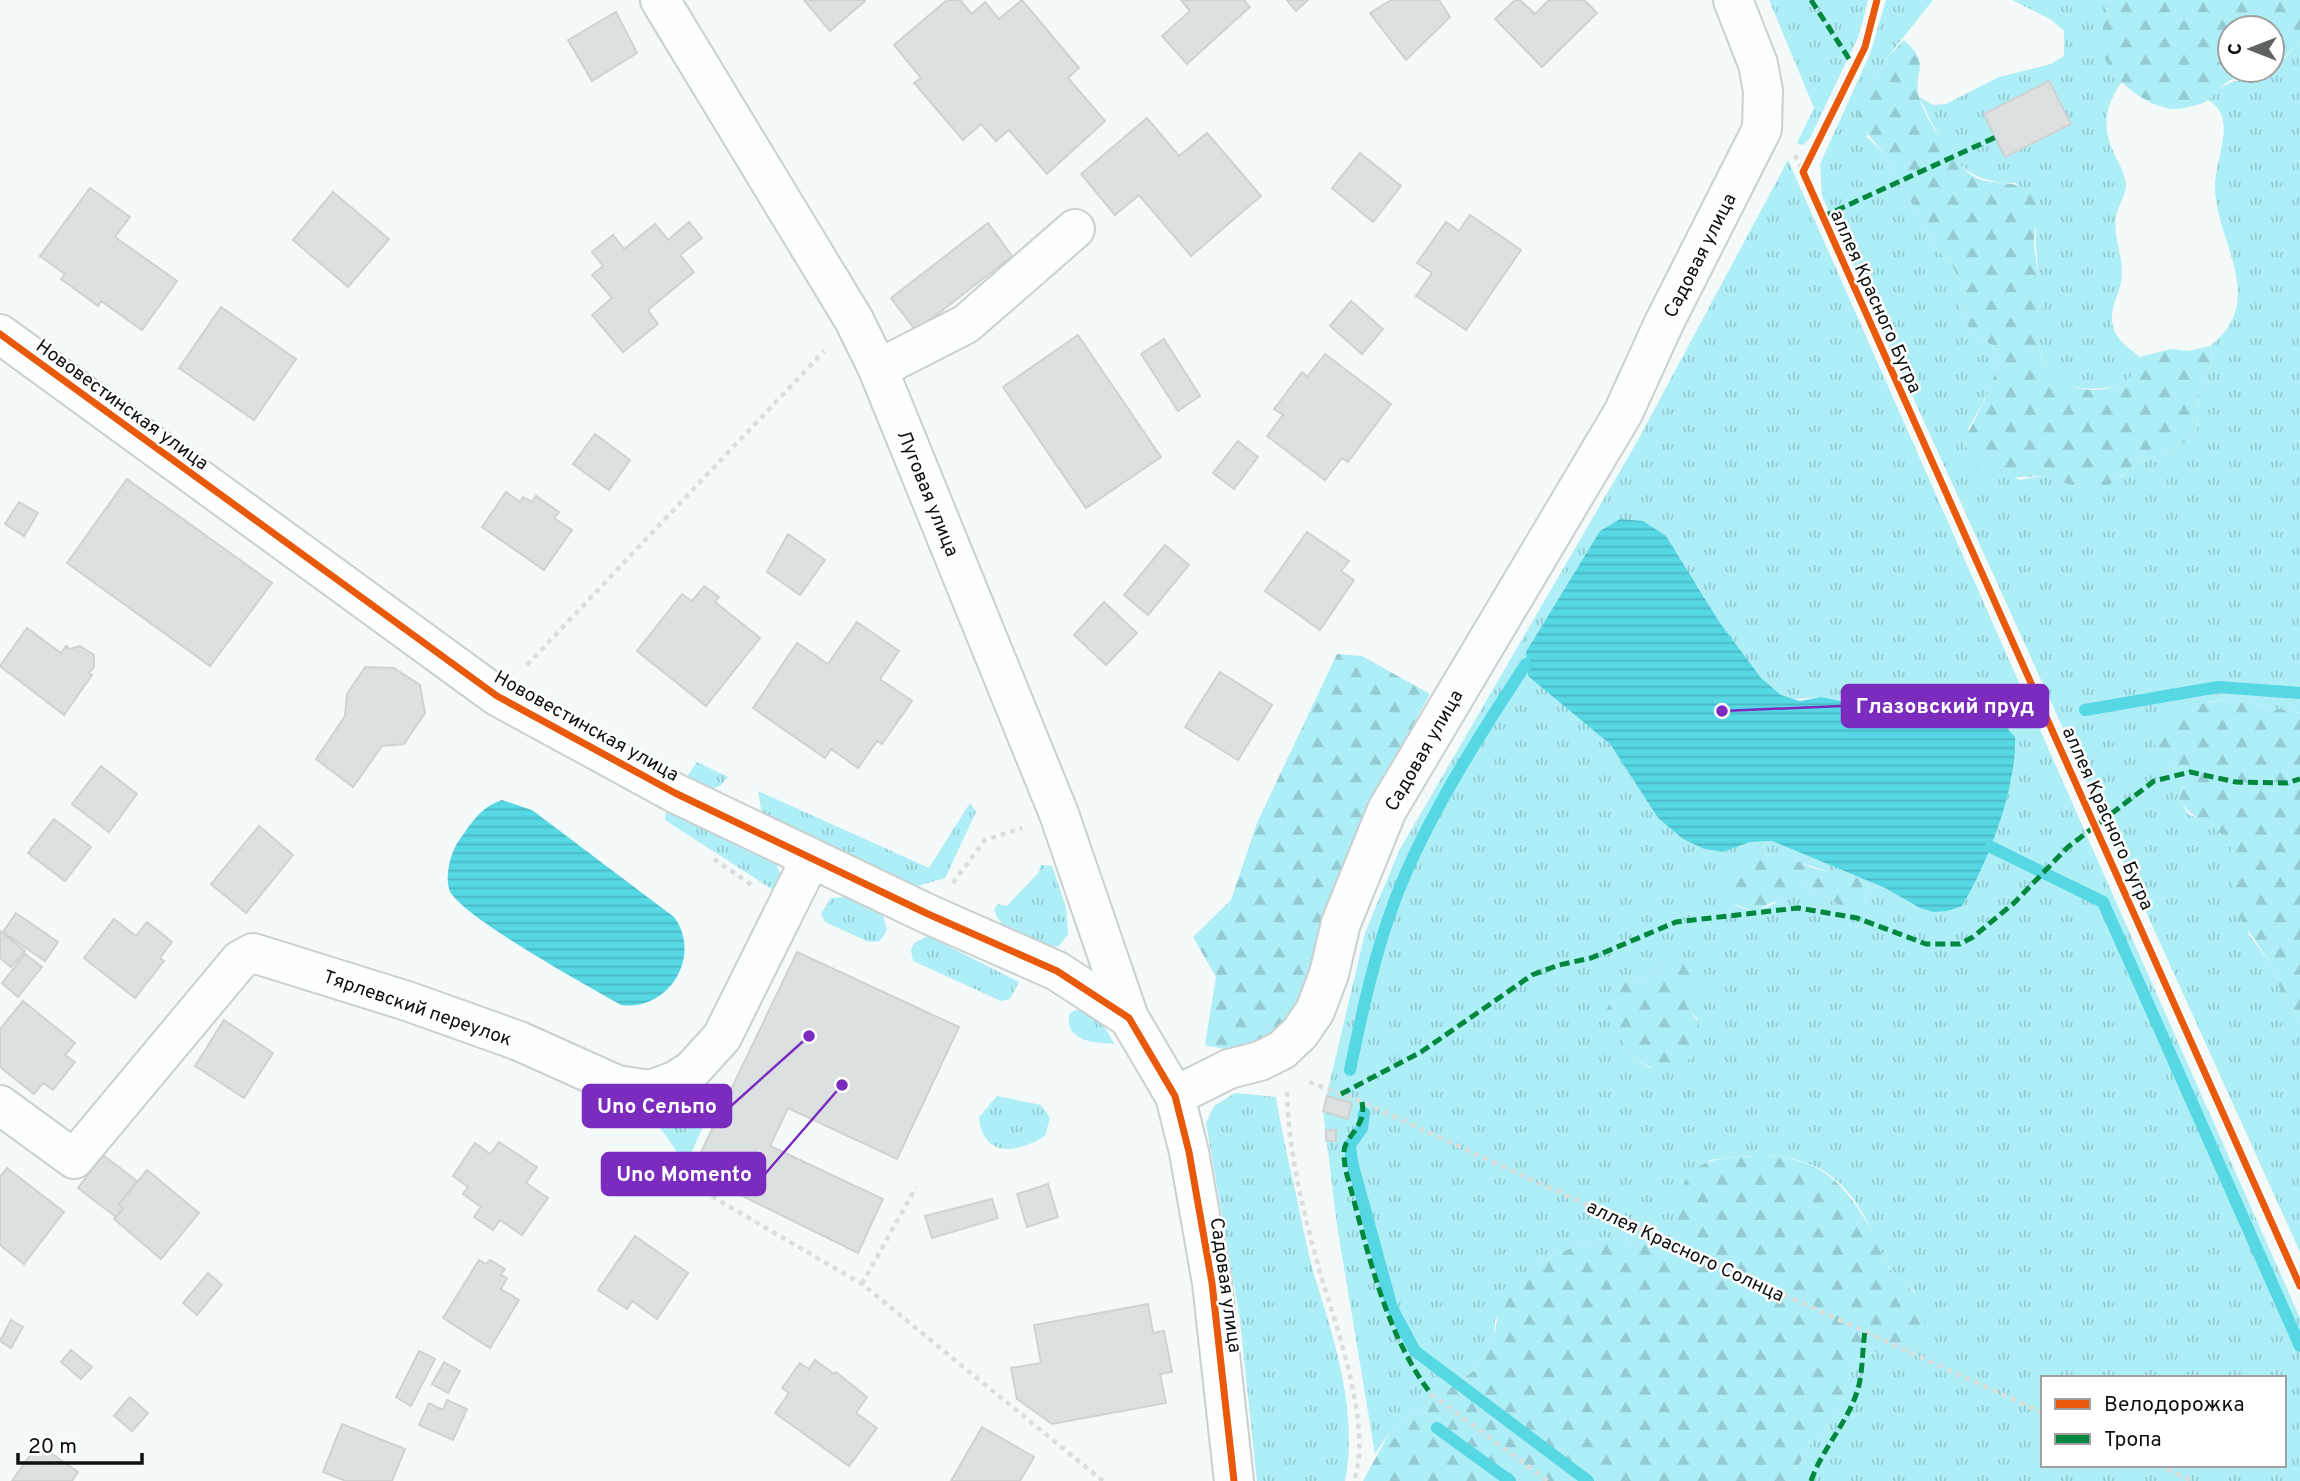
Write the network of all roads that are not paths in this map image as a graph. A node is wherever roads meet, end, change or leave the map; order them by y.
1 (660, 0) edge
2 (1734, 0) edge
3 (1075, 229) dead end
4 (0, 334) edge
5 (878, 369) junction
6 (811, 858) junction
7 (1129, 1018) junction
8 (1175, 1096) junction
9 (0, 1105) edge
10 (1234, 1481) edge

1 - 5 street, Луговая улица
2 - 8 street, Садовая улица
3 - 5 street
4 - 6 street, Нововестинская улица
5 - 7 street, Луговая улица
6 - 7 street, Нововестинская улица
6 - 9 street, Тярлевский переулок
7 - 8 street, Нововестинская улица
8 - 10 street, Садовая улица

